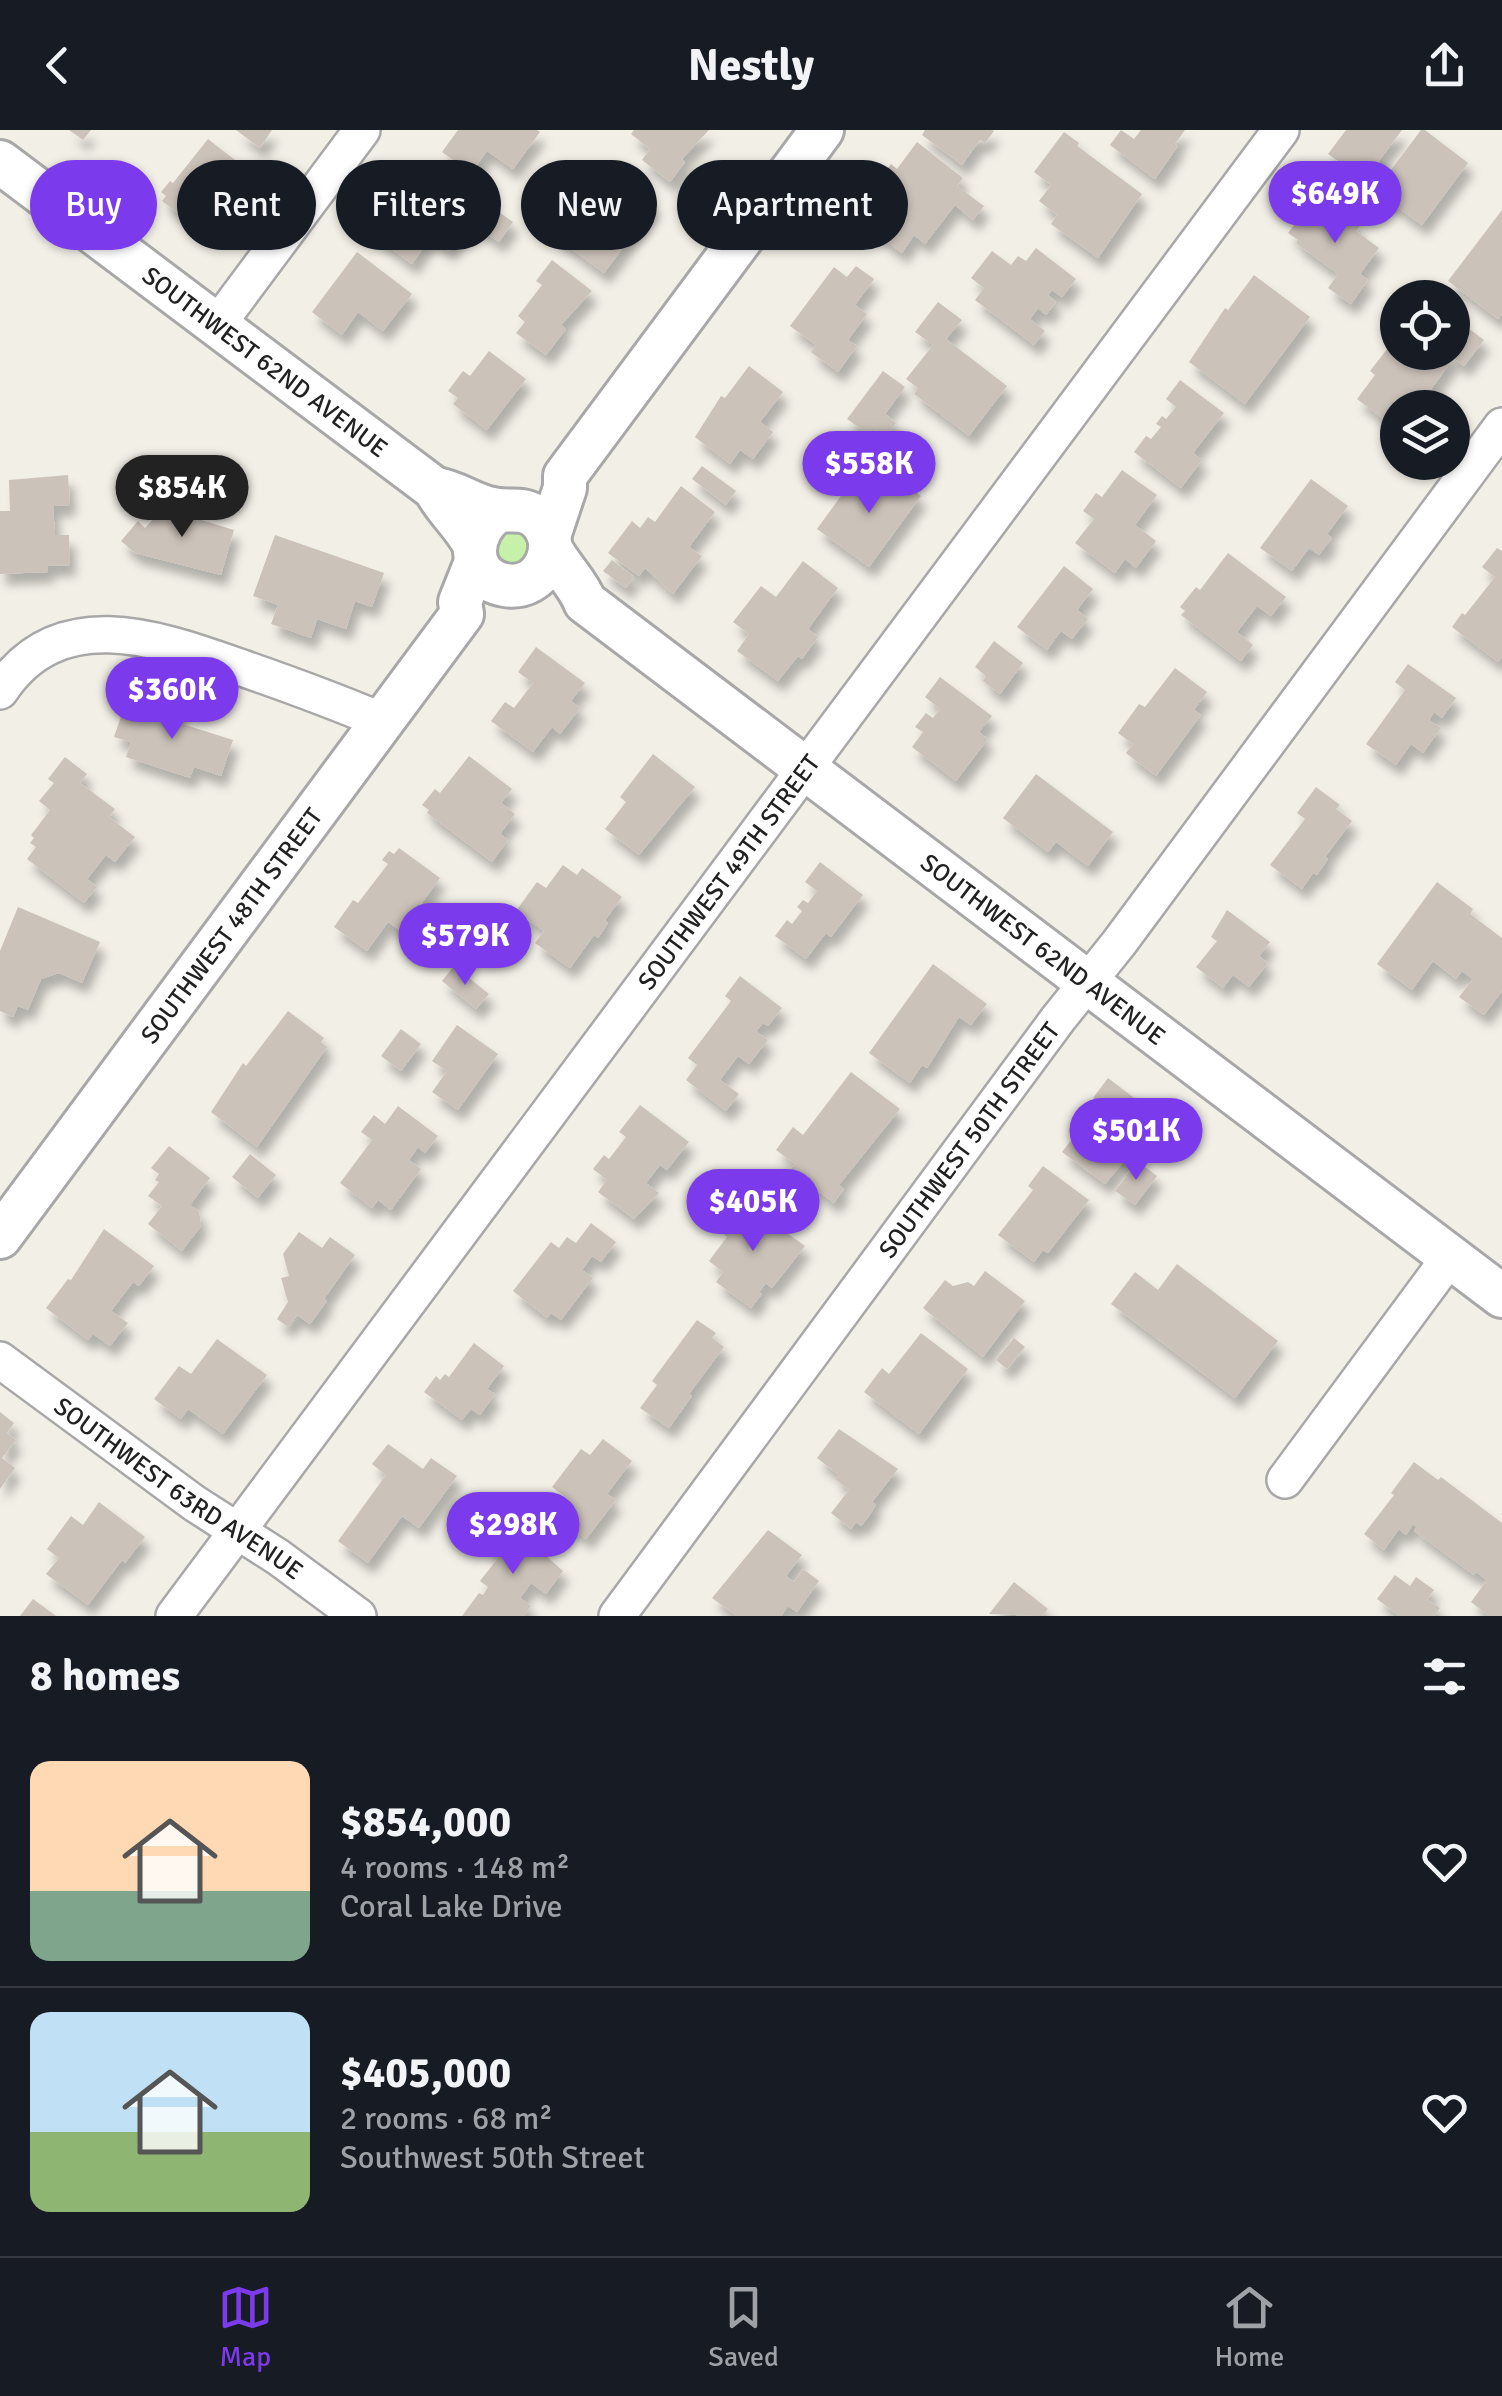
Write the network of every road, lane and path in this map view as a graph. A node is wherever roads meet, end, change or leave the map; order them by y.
1 (362, 130) edge
2 (822, 130) edge
3 (1280, 130) edge
4 (0, 162) edge
5 (216, 325) junction
6 (1502, 426) edge
7 (512, 547) junction
8 (0, 692) edge
9 (382, 720) junction
10 (806, 769) junction
11 (1088, 980) junction
12 (0, 1236) edge
13 (1450, 1257) junction
14 (1502, 1296) edge
15 (0, 1360) edge
16 (1285, 1480) dead end
17 (237, 1531) junction
18 (174, 1616) edge
19 (358, 1616) edge
20 (617, 1616) edge

1 - 5 street
2 - 7 street, SOUTHWEST 48TH STREET
3 - 10 street, SOUTHWEST 49TH STREET
4 - 5 street, SOUTHWEST 62ND AVENUE
5 - 7 street, SOUTHWEST 62ND AVENUE
6 - 11 street, SOUTHWEST 50TH STREET
7 - 9 street, SOUTHWEST 48TH STREET
7 - 10 street, SOUTHWEST 62ND AVENUE
8 - 9 street
9 - 12 street, SOUTHWEST 48TH STREET
10 - 11 street, SOUTHWEST 62ND AVENUE
10 - 17 street, SOUTHWEST 49TH STREET
11 - 13 street, SOUTHWEST 62ND AVENUE
11 - 20 street, SOUTHWEST 50TH STREET
13 - 14 street, SOUTHWEST 62ND AVENUE
13 - 16 street
15 - 17 street, SOUTHWEST 63RD AVENUE
17 - 18 street, SOUTHWEST 49TH STREET
17 - 19 street, SOUTHWEST 63RD AVENUE

